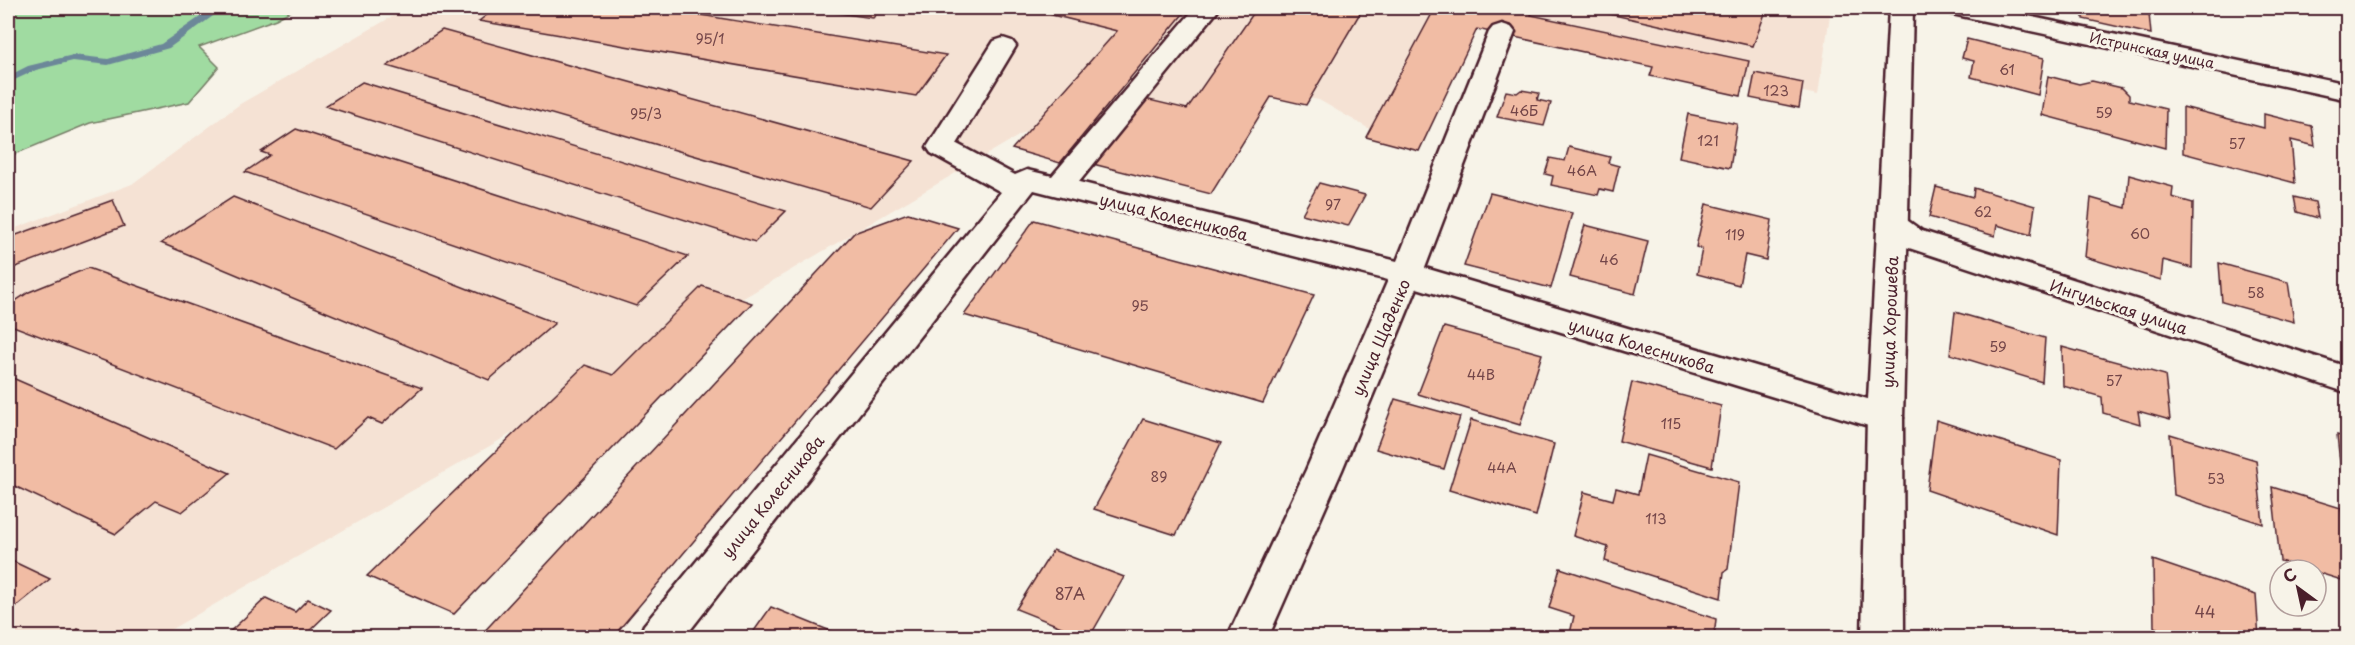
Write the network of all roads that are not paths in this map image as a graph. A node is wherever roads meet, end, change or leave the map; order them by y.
1 (1208, 8) edge
2 (1901, 8) edge
3 (1957, 8) edge
4 (1502, 32) dead end
5 (1003, 46) dead end
6 (2348, 93) edge
7 (1059, 187) junction
8 (1018, 189) junction
9 (1893, 225) junction
10 (1407, 274) junction
11 (2348, 380) edge
12 (1885, 418) junction
13 (659, 638) edge
14 (1247, 638) edge
15 (1883, 638) edge

1 - 7 street
2 - 9 street, улица Хорошева
3 - 6 street, Истринская улица
4 - 10 street, улица Щаденко
5 - 8 street
7 - 8 street, улица Колесникова
7 - 10 street, улица Колесникова
8 - 13 street, улица Колесникова
9 - 11 street, Ингульская улица
9 - 12 street, улица Хорошева
10 - 12 street, улица Колесникова
10 - 14 street, улица Щаденко
12 - 15 street, улица Хорошева

